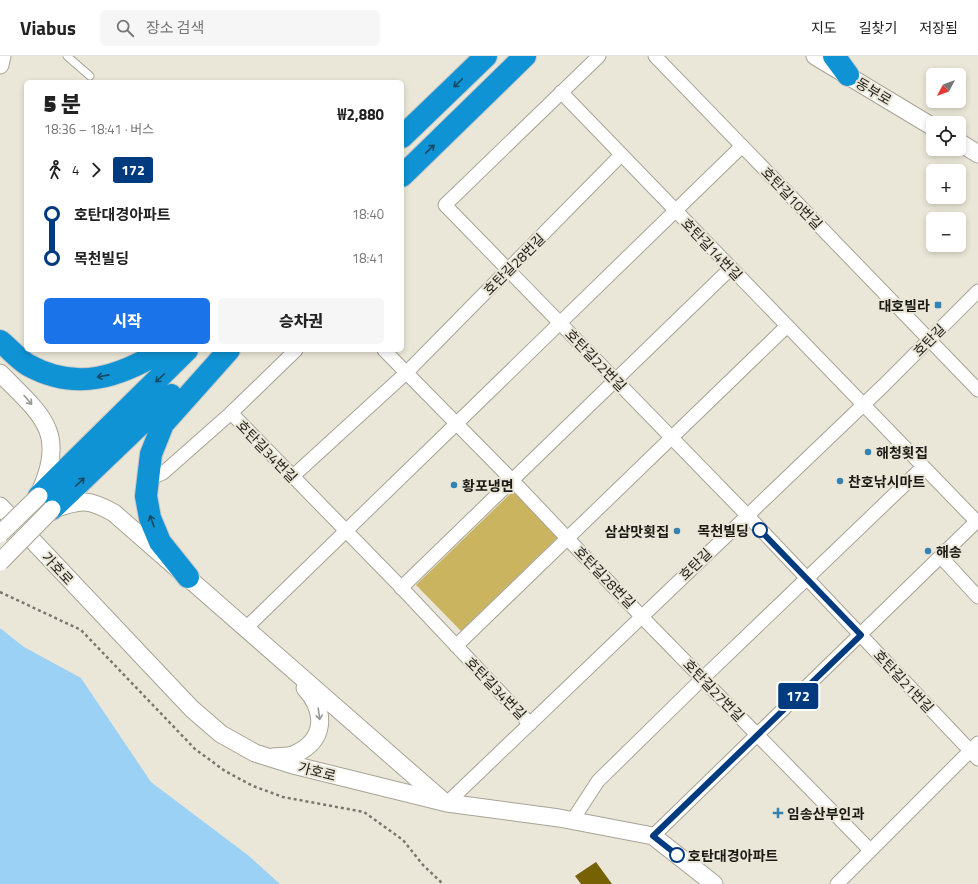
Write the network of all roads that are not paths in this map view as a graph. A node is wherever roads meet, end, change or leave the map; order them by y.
1 (2, 56) edge
2 (67, 56) edge
3 (486, 56) edge
4 (524, 56) edge
5 (599, 56) edge
6 (655, 56) edge
7 (815, 56) edge
8 (834, 56) edge
9 (0, 65) edge
10 (848, 75) junction
11 (90, 76) dead end
12 (561, 92) junction
13 (926, 123) edge
14 (404, 135) edge
15 (742, 146) junction
16 (966, 146) edge
17 (978, 154) edge
18 (621, 155) junction
19 (404, 174) edge
20 (675, 211) junction
21 (731, 268) junction
22 (508, 271) junction
23 (978, 291) edge
24 (560, 323) junction
25 (787, 326) junction
26 (929, 340) junction
27 (0, 341) edge
28 (161, 352) edge
29 (185, 352) edge
30 (218, 352) edge
31 (227, 352) edge
32 (294, 352) edge
33 (386, 352) edge
34 (0, 373) edge
35 (406, 373) junction
36 (616, 381) junction
37 (978, 390) edge
38 (863, 405) junction
39 (231, 413) junction
40 (456, 424) junction
41 (672, 438) junction
42 (924, 467) junction
43 (292, 477) junction
44 (147, 480) junction
45 (513, 481) junction
46 (45, 502) junction
47 (0, 506) edge
48 (747, 515) junction
49 (977, 521) edge
50 (344, 532) junction
51 (0, 534) edge
52 (568, 539) junction
53 (941, 556) junction
54 (0, 562) edge
55 (188, 577) junction
56 (807, 579) junction
57 (401, 588) junction
58 (978, 597) edge
59 (641, 616) junction
60 (246, 628) junction
61 (861, 635) junction
62 (456, 646) junction
63 (272, 650) junction
64 (703, 678) junction
65 (530, 724) junction
66 (758, 735) junction
67 (975, 751) edge
68 (269, 758) junction
69 (446, 804) junction
70 (572, 821) junction
71 (653, 836) junction
72 (870, 850) junction
73 (714, 884) edge
74 (837, 884) edge

1 - 9 street
2 - 11 lane
3 -> 14 highway
19 -> 4 highway
5 - 12 street
6 - 15 street, 호탄길10번길
7 - 10 street, 동부로
8 - 10 highway
10 - 13 street, 동부로
12 - 18 street, 호탄길14번길
12 - 22 street, 호탄길22번길
15 - 20 street
15 - 26 street, 호탄길10번길
16 - 17 street
18 - 20 street, 호탄길14번길
18 - 22 street, 호탄길28번길
20 - 21 street, 호탄길14번길
20 - 24 street
21 - 25 street, 호탄길14번길
21 - 36 street
22 - 24 street, 호탄길22번길
22 - 35 street, 호탄길28번길
23 - 26 street, 호탄길
24 - 36 street, 호탄길22번길
24 - 40 street
25 - 38 street, 호탄길14번길
25 - 41 street, 호탄길28번길
26 - 37 street, 호탄길10번길
26 - 38 street, 호탄길
28 -> 27 highway
29 -> 46 highway
46 -> 30 highway
31 - 44 highway
32 - 39 street
33 - 35 street, 호탄길28번길
34 -> 46 street
35 - 40 street, 호탄길28번길
35 - 43 street, 호탄길28번길
36 - 41 street, 호탄길22번길
36 - 45 street
38 - 42 street, 호탄길14번길
38 - 48 street, 호탄길
39 - 43 street, 호탄길34번길
39 - 44 street, 호탄길34번길
40 - 45 street, 호탄길28번길
40 - 50 street
41 - 48 street, 호탄길22번길
41 - 52 street, 호탄길28번길
42 - 49 street, 호탄길14번길
42 - 56 street
43 - 50 street, 호탄길34번길
55 -> 44 highway
45 - 52 street, 호탄길28번길
45 - 57 street
46 - 51 street, bridge
46 - 54 street, bridge
46 - 55 street
47 - 68 street, 가호로
48 - 56 street, 호탄길21번길
48 - 59 street, 호탄길
49 - 53 street
50 - 57 street, 호탄길34번길
50 - 60 street
52 - 59 street, 호탄길28번길
52 - 62 street
53 - 58 street
53 - 61 street
55 - 60 street
56 - 61 street, 호탄길21번길
56 - 64 street
57 - 62 street, 호탄길34번길
59 - 64 street, 호탄길27번길
59 - 65 street, 호탄길
60 - 63 street
61 - 66 street
61 - 67 street, 호탄길21번길
62 - 65 street, 호탄길34번길
63 -> 68 street
63 - 69 street
64 - 66 street, 호탄길27번길
64 - 70 street
65 - 69 street, 호탄길
66 - 71 street
66 - 72 street, 호탄길27번길
67 - 72 street
68 - 69 street, 가호로
69 - 70 street, 가호로
70 - 71 street, 가호로
71 - 73 street, 가호로
72 - 74 street

